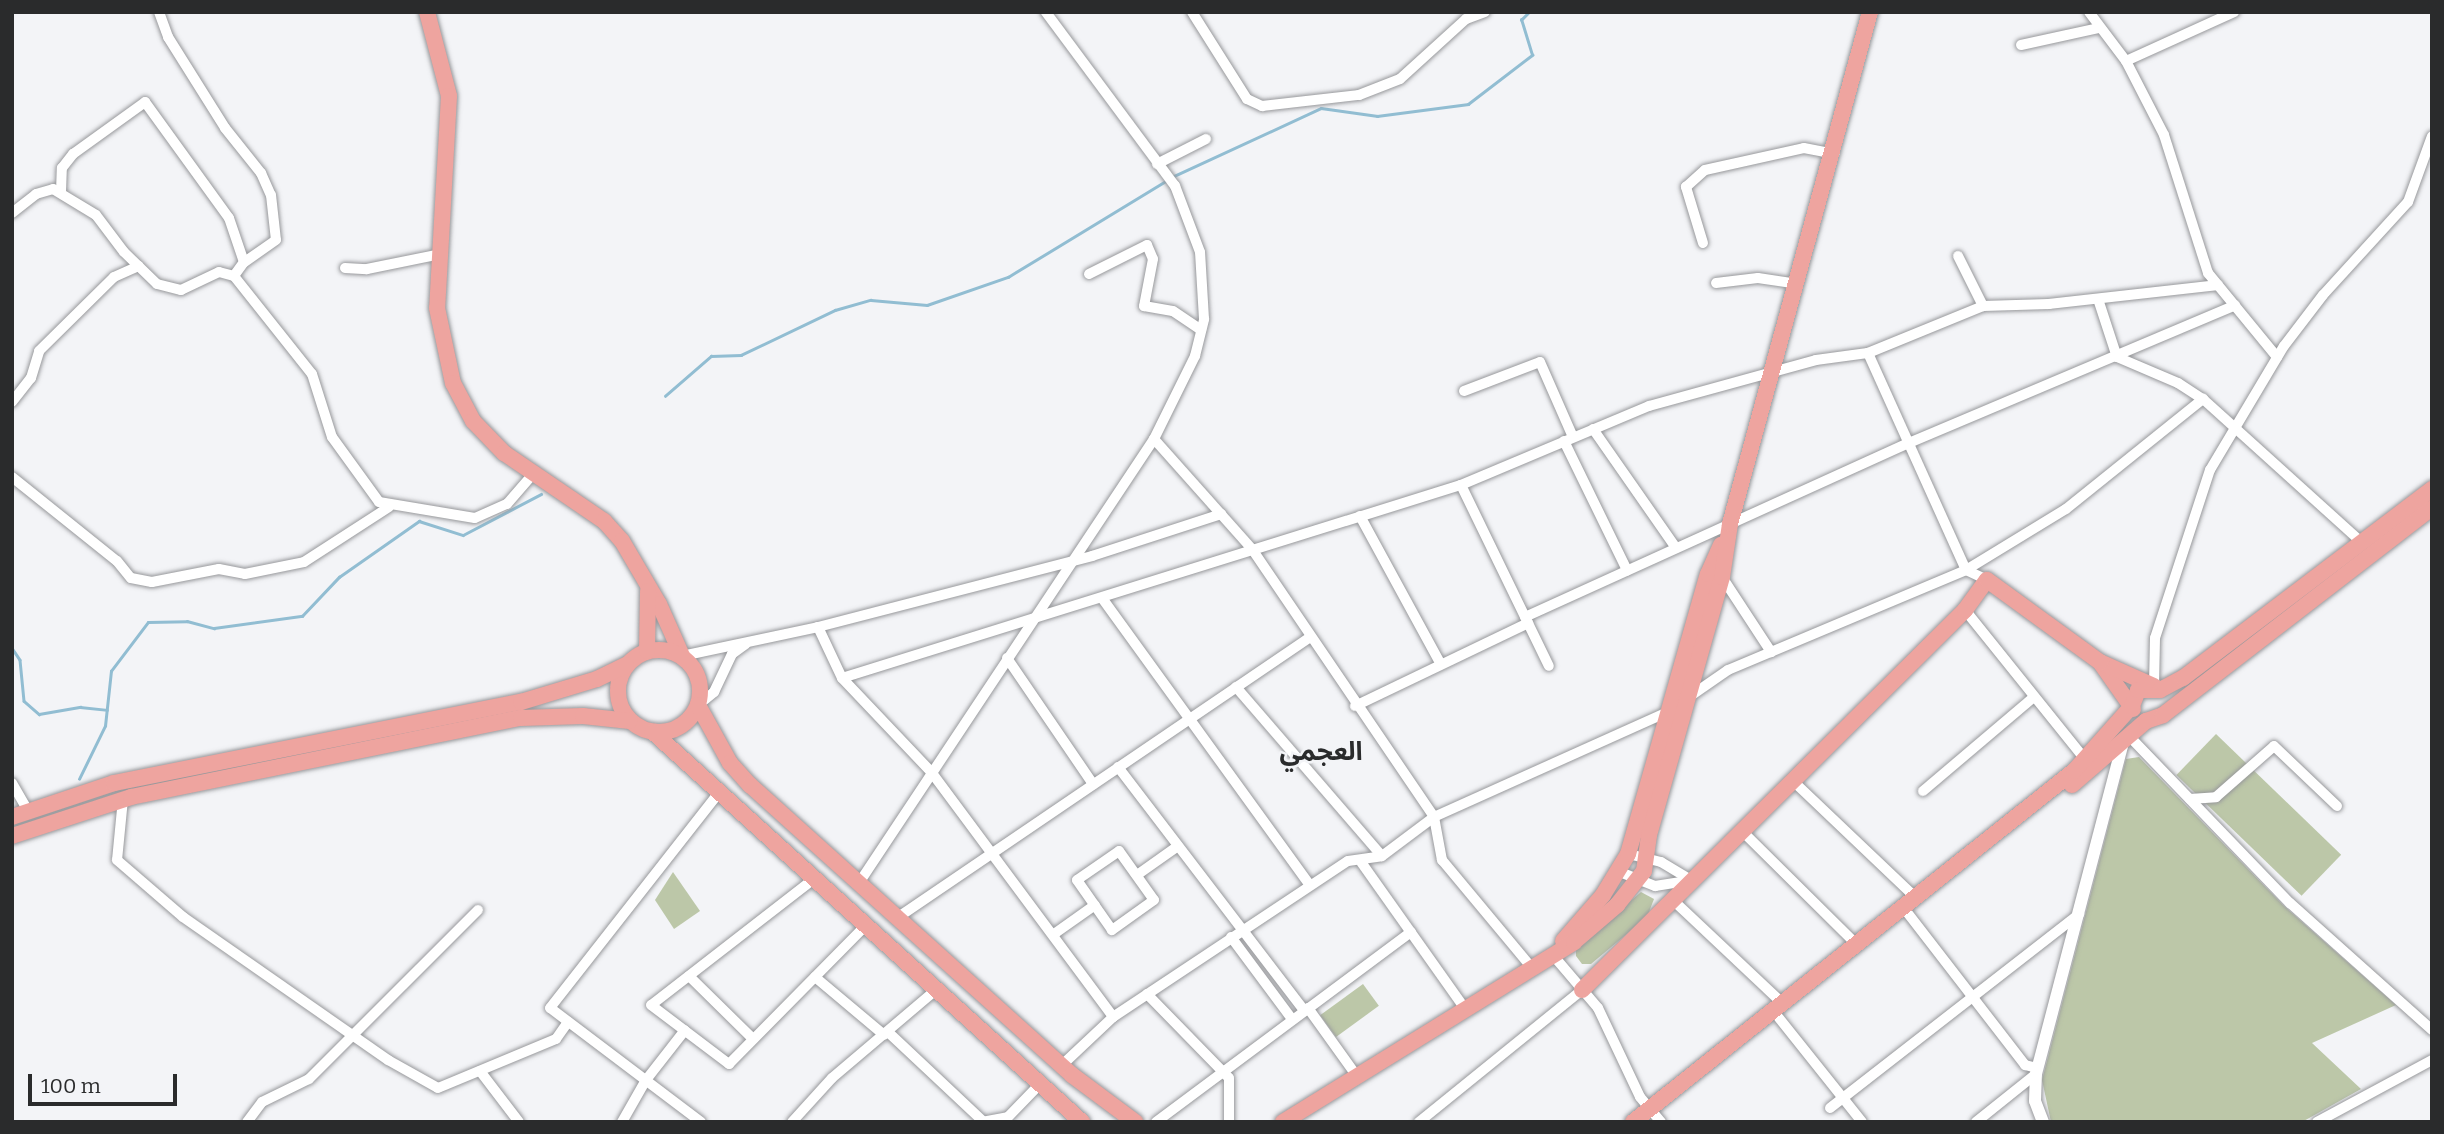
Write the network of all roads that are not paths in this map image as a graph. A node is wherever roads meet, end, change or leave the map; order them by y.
1 (159, 12) edge
2 (427, 12) edge
3 (1046, 12) edge
4 (1192, 12) edge
5 (1485, 12) edge
6 (1870, 12) edge
7 (2089, 12) edge
8 (2234, 12) edge
9 (2098, 28) junction
10 (2021, 45) dead end
11 (2126, 61) junction
12 (2432, 136) edge
13 (1206, 139) dead end
14 (1834, 154) junction
15 (1157, 164) junction
16 (61, 192) junction
17 (12, 214) edge
18 (1703, 243) dead end
19 (441, 254) junction
20 (1958, 256) dead end
21 (244, 262) junction
22 (139, 266) junction
23 (345, 268) dead end
24 (1089, 274) dead end
25 (234, 276) junction
26 (1716, 283) dead end
27 (1797, 284) junction
28 (2218, 285) junction
29 (2098, 299) junction
30 (2235, 305) junction
31 (1983, 306) junction
32 (1201, 330) junction
33 (1868, 353) junction
34 (2117, 357) junction
35 (2277, 357) junction
36 (1772, 374) junction
37 (1464, 391) dead end
38 (2203, 399) junction
39 (12, 402) edge
40 (2234, 425) junction
41 (1593, 429) junction
42 (1154, 439) junction
43 (1568, 439) junction
44 (1909, 443) junction
45 (532, 475) junction
46 (12, 477) edge
47 (1461, 485) junction
48 (2432, 489) edge
49 (389, 507) junction
50 (2432, 508) edge
51 (1221, 514) junction
52 (1360, 516) junction
53 (1730, 524) junction
54 (2361, 542) junction
55 (1676, 548) junction
56 (1252, 549) junction
57 (1070, 562) junction
58 (1627, 570) junction
59 (1966, 570) junction
60 (1722, 577) junction
61 (1987, 580) junction
62 (648, 591) junction
63 (1102, 598) junction
64 (1965, 610) junction
65 (1527, 620) junction
66 (1031, 621) junction
67 (818, 627) junction
68 (1310, 637) junction
69 (752, 640) junction
70 (647, 651) junction
71 (1771, 652) junction
72 (682, 656) junction
73 (1007, 658) junction
74 (2100, 662) junction
75 (1440, 663) junction
76 (626, 665) junction
77 (1549, 666) dead end
78 (842, 678) junction
79 (1236, 687) junction
80 (2157, 688) junction
81 (2034, 696) junction
82 (1690, 697) junction
83 (698, 705) junction
84 (1355, 706) junction
85 (2132, 706) junction
86 (2166, 708) junction
87 (1668, 713) junction
88 (1189, 719) junction
89 (631, 721) junction
90 (2146, 721) junction
91 (653, 732) junction
92 (2127, 739) junction
93 (2085, 759) junction
94 (1118, 767) junction
95 (932, 773) junction
96 (1792, 780) junction
97 (12, 783) edge
98 (1093, 784) junction
99 (1923, 791) dead end
100 (720, 792) junction
101 (123, 799) junction
102 (2190, 799) junction
103 (2337, 806) dead end
104 (20, 814) edge
105 (1434, 817) junction
106 (1741, 830) junction
107 (12, 836) edge
108 (1178, 846) junction
109 (993, 851) junction
110 (1628, 854) junction
111 (1382, 856) junction
112 (1647, 859) junction
113 (1361, 862) junction
114 (1620, 872) junction
115 (1137, 875) junction
116 (815, 878) junction
117 (1637, 880) junction
118 (1691, 880) junction
119 (859, 883) junction
120 (1310, 886) junction
121 (1675, 902) junction
122 (1095, 905) junction
123 (1909, 906) junction
124 (478, 910) dead end
125 (2079, 914) junction
126 (897, 918) junction
127 (866, 925) junction
128 (1242, 929) junction
129 (1411, 932) junction
130 (1054, 934) junction
131 (1231, 937) junction
132 (1856, 944) junction
133 (891, 947) junction
134 (933, 950) junction
135 (1552, 954) junction
136 (1532, 968) junction
137 (689, 976) junction
138 (815, 977) junction
139 (937, 989) junction
140 (1582, 990) junction
141 (1147, 994) junction
142 (1972, 997) junction
143 (1306, 1009) junction
144 (1465, 1009) junction
145 (1781, 1011) junction
146 (1113, 1017) junction
147 (1292, 1019) junction
148 (568, 1022) junction
149 (685, 1030) junction
150 (2432, 1030) edge
151 (886, 1034) junction
152 (355, 1037) junction
153 (753, 1039) junction
154 (2432, 1060) edge
155 (1061, 1066) junction
156 (480, 1070) junction
157 (1222, 1071) junction
158 (2037, 1071) junction
159 (1356, 1075) junction
160 (646, 1080) junction
161 (1041, 1083) junction
162 (1843, 1098) junction
163 (1830, 1108) dead end
164 (1654, 1117) edge
165 (1127, 1120) edge
166 (247, 1122) edge
167 (519, 1122) edge
168 (622, 1122) edge
169 (701, 1122) edge
170 (792, 1122) edge
171 (983, 1122) edge
172 (1082, 1122) edge
173 (1156, 1122) edge
174 (1228, 1122) edge
175 (1283, 1122) edge
176 (1419, 1122) edge
177 (1633, 1122) edge
178 (1862, 1122) edge
179 (1976, 1122) edge
180 (2043, 1122) edge
181 (2317, 1122) edge

1 - 21 street
2 - 19 main road
3 - 15 street
4 - 5 street
6 - 14 main road
7 - 9 street
8 - 11 street
9 - 10 street
9 - 11 street
11 - 28 street
12 - 35 street
13 - 15 street
14 - 18 street
14 - 27 main road
15 - 32 street
16 - 17 street
16 - 21 street
16 - 22 street
19 - 23 street
19 - 45 main road
20 - 31 street
21 - 25 street
22 - 25 street
22 - 39 street
24 - 32 street
25 - 49 street
26 - 27 street
27 - 36 main road
28 - 29 street
28 - 30 street
29 - 31 street
29 - 34 street
30 - 34 street
30 - 35 street
31 - 33 street
32 - 42 street
33 - 36 street
33 - 44 street
34 - 38 street
34 - 44 street
35 - 40 street
36 - 41 street
36 - 53 main road
37 - 43 street
38 - 40 street
38 - 59 street
40 - 54 street
40 - 80 street
41 - 43 street
41 - 55 street
42 - 51 street
42 - 57 street
43 - 47 street
43 - 58 street
44 - 53 street
44 - 59 street
45 - 49 street
45 - 62 main road
46 - 49 street
47 - 52 street
47 - 65 street
48 - 54 main road
50 - 86 main road
51 - 56 street
51 - 57 street
52 - 56 street
52 - 75 street
53 - 55 street
53 - 60 main road
53 - 87 main road
54 - 80 main road
55 - 58 street
56 - 63 street
56 - 68 street
57 - 66 street
57 - 67 street
58 - 65 street
59 - 61 street
59 - 71 street
60 - 71 street
60 - 82 main road
61 - 64 main road
61 - 74 main road
62 - 70 main road
62 - 72 main road
63 - 66 street
63 - 88 street
64 - 81 street
64 - 96 main road
65 - 75 street
65 - 77 street
66 - 73 street
66 - 78 street
67 - 69 street
67 - 78 street
68 - 79 street
68 - 84 street
69 - 72 street
69 - 83 street
70 - 72 main road
70 - 76 main road
71 - 82 street
72 - 83 main road
73 - 95 street
73 - 98 street
74 - 80 main road
74 - 85 main road
75 - 84 street
76 - 89 main road
76 - 104 main road
78 - 95 street
79 - 88 street
79 - 111 street
80 - 85 main road
80 - 86 main road
81 - 93 street
81 - 99 street
82 - 87 street
82 - 112 main road
83 - 91 main road
83 - 119 main road
84 - 105 street
85 - 90 main road
85 - 93 main road
86 - 90 main road
87 - 105 street
87 - 110 main road
88 - 94 street
88 - 120 street
89 - 91 main road
89 - 101 main road
90 - 92 main road
91 - 100 main road
92 - 102 street
92 - 123 main road
92 - 125 street
93 - 123 main road
94 - 98 street
94 - 108 street
95 - 109 street
95 - 119 street
96 - 106 main road
96 - 123 street
97 - 104 street
98 - 109 street
100 - 116 main road
100 - 148 street
101 - 107 main road
101 - 152 street
102 - 103 street
102 - 150 street
105 - 111 street
105 - 136 street
106 - 118 main road
106 - 132 street
108 - 115 street
108 - 128 street
109 - 126 street
109 - 130 street
110 - 112 street
110 - 114 main road
111 - 113 street
112 - 117 main road
112 - 118 street
113 - 120 street
113 - 129 street
114 - 117 street
114 - 135 main road
115 - 122 street
115 - 122 street
116 - 127 main road
116 - 137 street
117 - 118 street
117 - 135 main road
118 - 121 main road
119 - 126 main road
120 - 128 street
121 - 140 main road
121 - 145 street
122 - 130 street
123 - 132 main road
123 - 142 street
123 - 145 main road
124 - 152 street
125 - 142 street
125 - 158 street
126 - 134 main road
127 - 133 main road
127 - 138 street
128 - 131 street
128 - 143 street
129 - 143 street
129 - 144 street
130 - 146 street
131 - 141 street
131 - 147 street
132 - 145 main road
133 - 134 main road
133 - 139 main road
134 - 155 main road
135 - 136 main road
135 - 140 street
136 - 144 main road
137 - 149 street
137 - 153 street
138 - 151 street
138 - 153 street
139 - 151 street
139 - 161 main road
140 - 164 street
140 - 176 street
141 - 146 street
141 - 157 street
142 - 158 street
142 - 162 street
143 - 147 street
143 - 159 street
144 - 159 main road
145 - 162 street
145 - 164 main road
146 - 155 street
147 - 157 street
148 - 156 street
148 - 160 street
149 - 153 street
149 - 160 street
151 - 170 street
151 - 171 street
152 - 156 street
152 - 166 street
154 - 181 street
155 - 165 main road
156 - 167 street
157 - 173 street
157 - 174 street
158 - 179 street
158 - 180 street
159 - 175 main road
160 - 168 street
160 - 169 street
161 - 171 street
161 - 172 main road
162 - 163 street
162 - 178 street
164 - 177 main road

